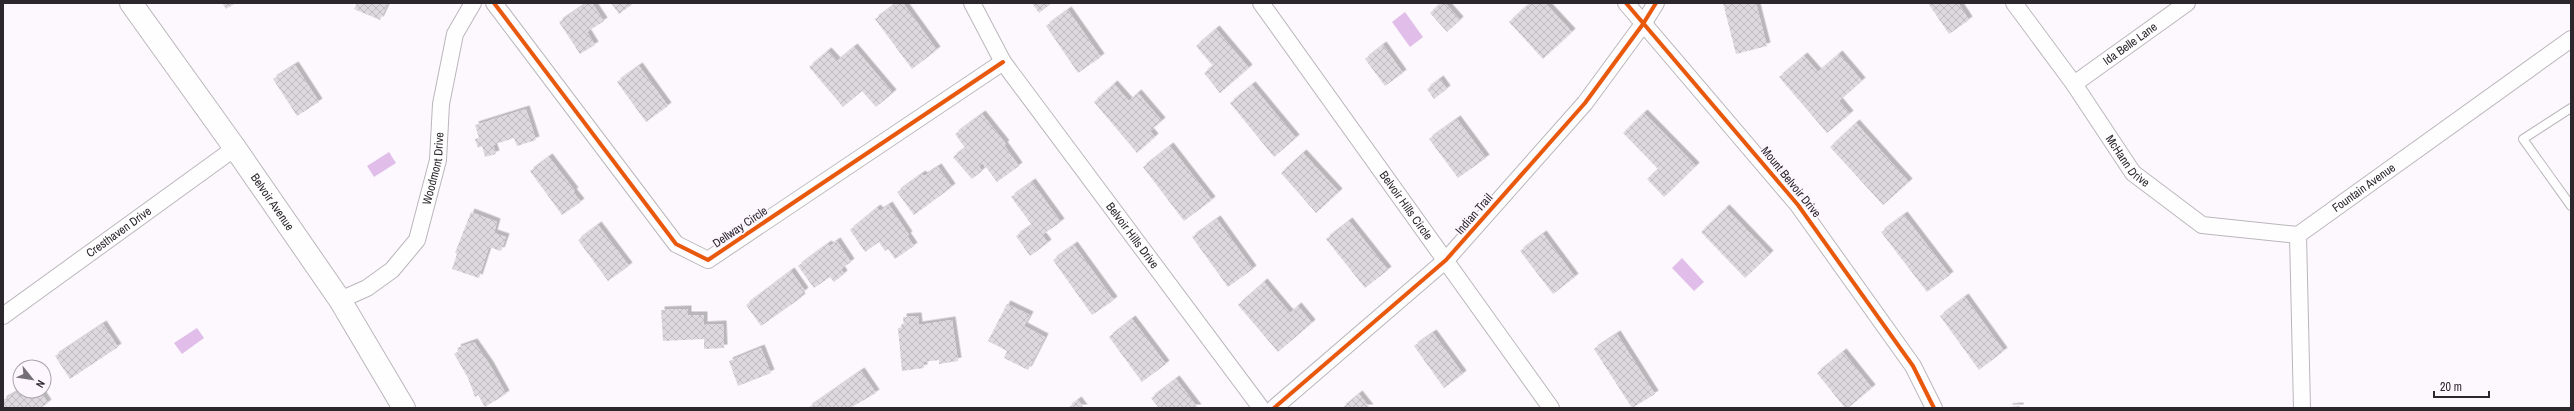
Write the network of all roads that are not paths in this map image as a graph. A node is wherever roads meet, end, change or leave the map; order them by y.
1 (131, 3) edge
2 (473, 3) edge
3 (494, 3) edge
4 (972, 3) edge
5 (1261, 3) edge
6 (1626, 3) edge
7 (1656, 3) edge
8 (2014, 3) edge
9 (2187, 3) edge
10 (1643, 24) junction
11 (2571, 39) edge
12 (1003, 62) junction
13 (2074, 84) junction
14 (2571, 108) edge
15 (235, 148) junction
16 (2571, 206) edge
17 (2298, 235) junction
18 (1446, 260) junction
19 (340, 300) junction
20 (3, 316) edge
21 (404, 408) edge
22 (1261, 408) edge
23 (1274, 408) edge
24 (1551, 408) edge
25 (1934, 408) edge
26 (2302, 408) edge

1 - 15 street, Belvoir Avenue
2 - 19 street, Woodmont Drive
3 - 12 street, Dellway Circle
4 - 12 street
5 - 18 street, Belvoir Hills Circle
6 - 10 street, Mount Belvoir Drive
7 - 10 street, Indian Trail
8 - 13 street, McHann Drive
9 - 13 street, Ida Belle Lane
10 - 18 street, Indian Trail
10 - 25 street, Mount Belvoir Drive
11 - 17 street, Fountain Avenue
12 - 22 street, Belvoir Hills Drive
13 - 17 street, McHann Drive
14 - 16 lane
15 - 19 street, Belvoir Avenue
15 - 20 street, Cresthaven Drive
17 - 26 street
18 - 23 street, Indian Trail
18 - 24 street, Belvoir Hills Circle
19 - 21 street, Belvoir Avenue

